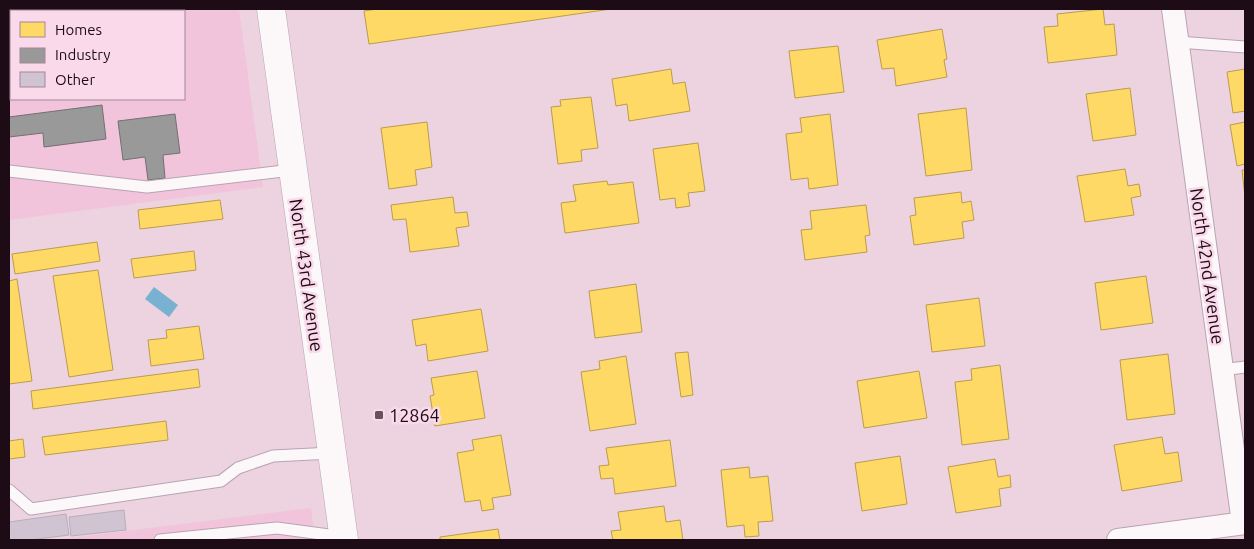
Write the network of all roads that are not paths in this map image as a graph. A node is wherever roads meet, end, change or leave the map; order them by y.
1 (271, 9) edge
2 (1173, 9) edge
3 (1178, 42) junction
4 (1245, 47) edge
5 (292, 170) junction
6 (9, 171) edge
7 (1245, 367) edge
8 (1222, 370) junction
9 (332, 453) junction
10 (9, 490) edge
11 (1244, 523) edge
12 (234, 536) edge
13 (344, 539) edge
14 (160, 540) edge
15 (1118, 540) edge

1 - 5 main road, North 43rd Avenue
2 - 3 street, North 42nd Avenue
3 - 4 lane
3 - 8 street, North 42nd Avenue
5 - 6 lane
5 - 9 main road, North 43rd Avenue
7 - 8 lane
8 - 11 street, North 42nd Avenue
9 - 10 lane
9 - 13 main road, North 43rd Avenue
11 - 15 street
12 - 13 lane
12 - 14 lane

